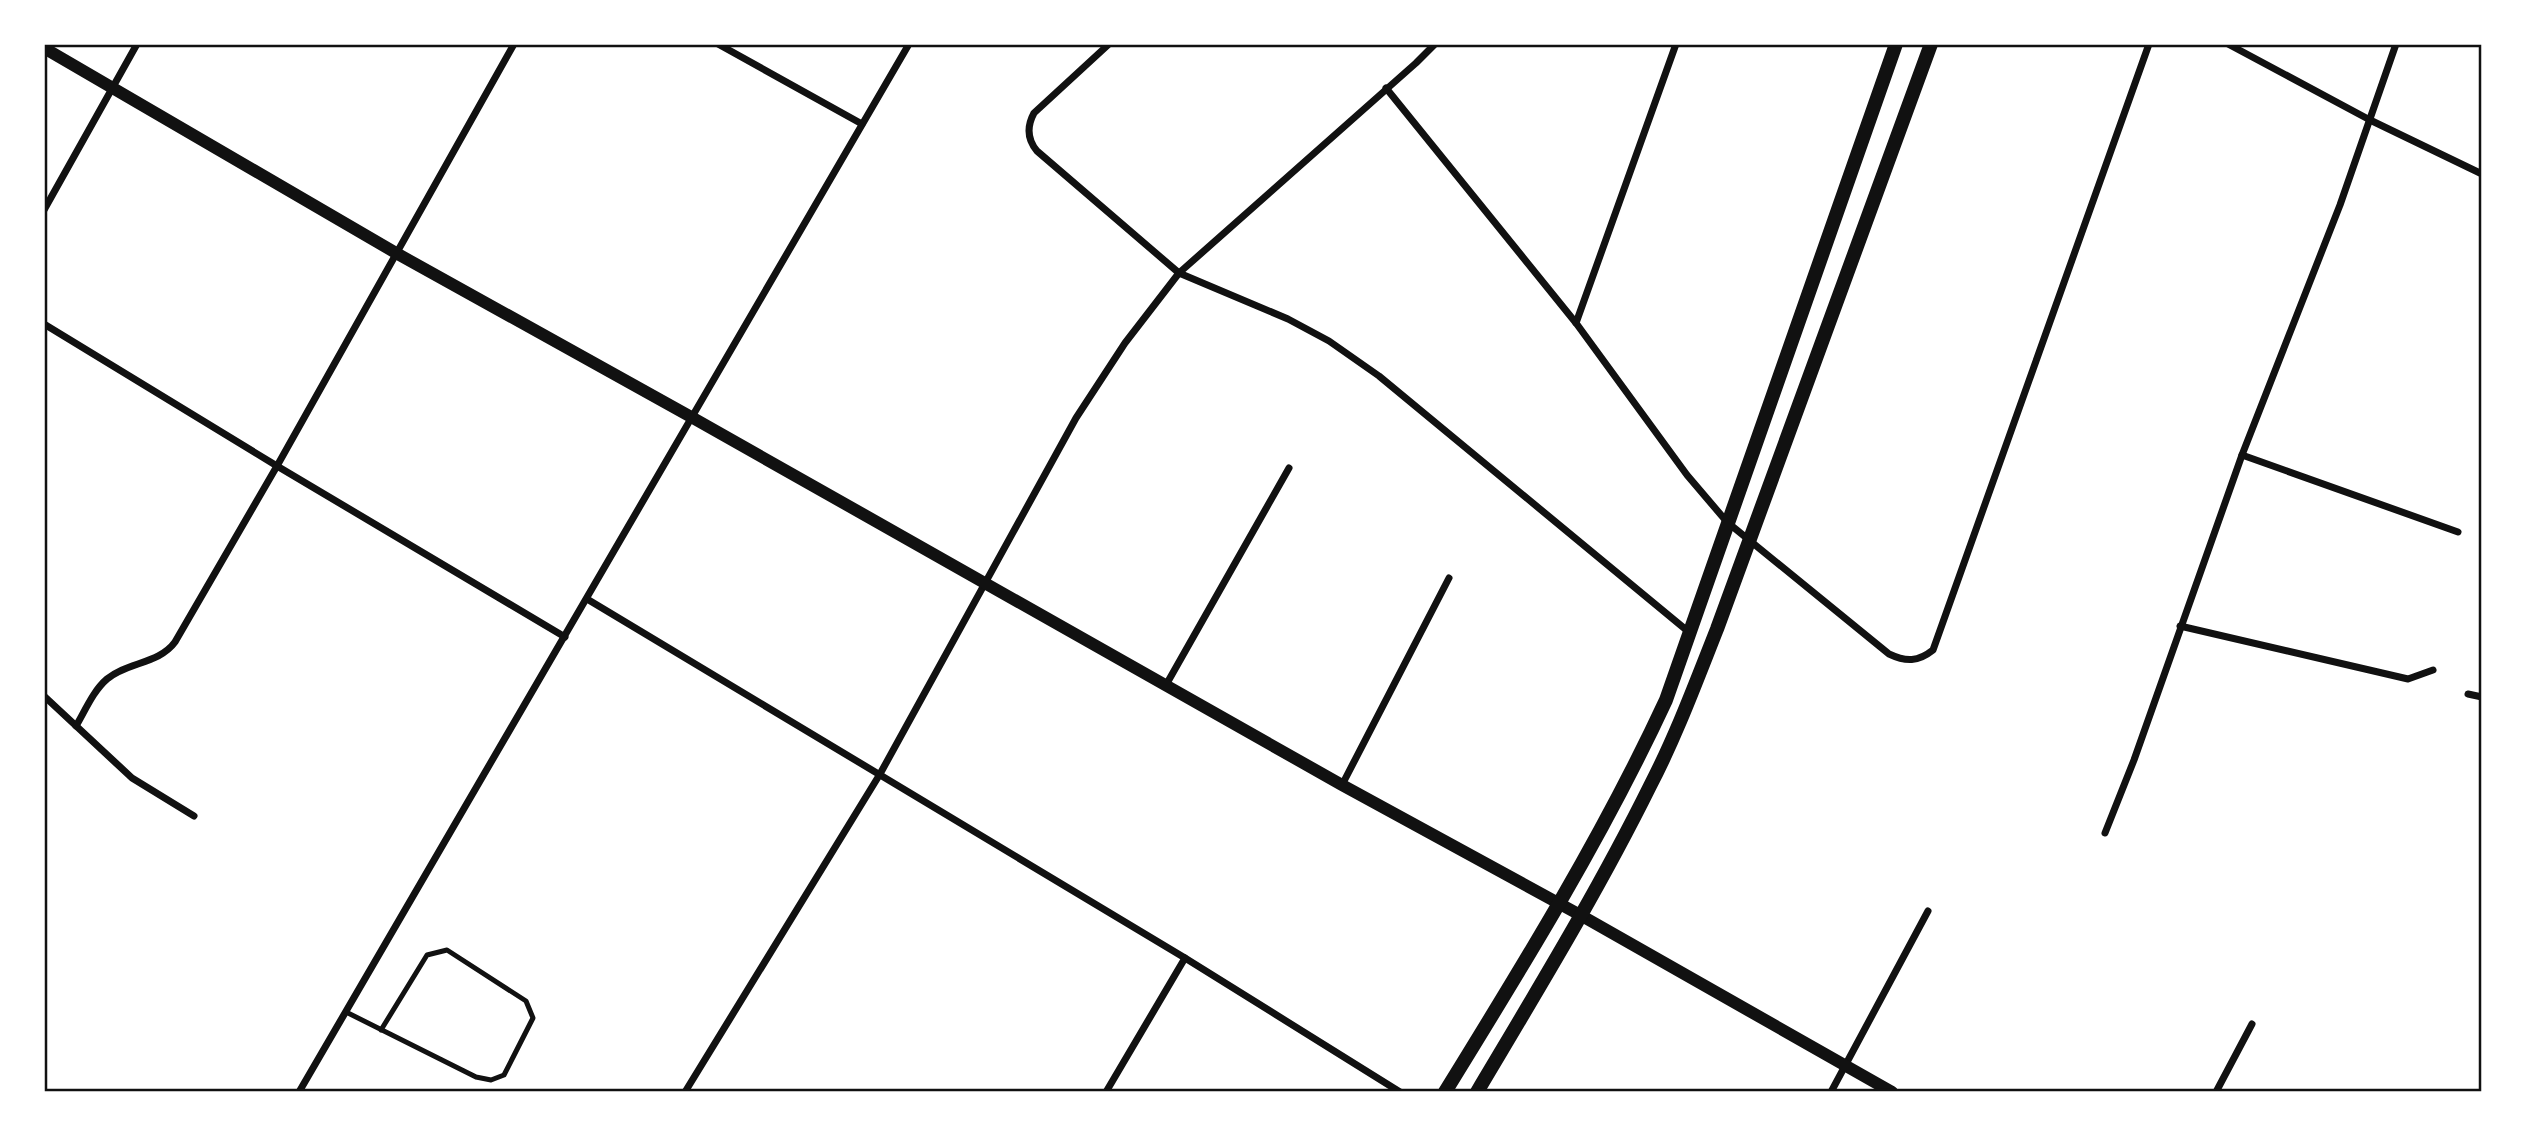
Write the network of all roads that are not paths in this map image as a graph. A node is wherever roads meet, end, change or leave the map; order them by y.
1 (137, 44) edge
2 (514, 44) edge
3 (718, 44) edge
4 (909, 44) edge
5 (1109, 44) edge
6 (1435, 44) edge
7 (1676, 44) edge
8 (1896, 44) edge
9 (1931, 44) edge
10 (2149, 44) edge
11 (2228, 44) edge
12 (2396, 44) edge
13 (2242, 47) edge
14 (44, 48) edge
15 (112, 88) junction
16 (1386, 88) junction
17 (2370, 120) junction
18 (862, 124) junction
19 (2482, 174) edge
20 (44, 210) edge
21 (396, 253) junction
22 (1179, 273) junction
23 (1576, 323) junction
24 (44, 324) edge
25 (693, 418) junction
26 (2242, 456) junction
27 (277, 466) junction
28 (1289, 468) dead end
29 (1727, 522) junction
30 (2458, 532) dead end
31 (1750, 539) junction
32 (1449, 578) dead end
33 (983, 583) junction
34 (587, 599) junction
35 (2180, 626) junction
36 (1690, 633) junction
37 (565, 637) junction
38 (2434, 670) dead end
39 (1166, 685) junction
40 (2468, 694) dead end
41 (44, 696) edge
42 (2482, 697) edge
43 (76, 726) junction
44 (880, 774) junction
45 (1342, 785) junction
46 (194, 816) dead end
47 (2105, 833) dead end
48 (1559, 904) junction
49 (1928, 911) dead end
50 (1582, 916) junction
51 (1185, 958) junction
52 (346, 1012) junction
53 (2252, 1024) dead end
54 (381, 1030) junction
55 (1846, 1066) junction
56 (299, 1092) edge
57 (685, 1092) edge
58 (1106, 1092) edge
59 (1400, 1092) edge
60 (1445, 1092) edge
61 (1477, 1092) edge
62 (1831, 1092) edge
63 (1892, 1092) edge
64 (2216, 1092) edge

1 - 15 street
2 - 21 street
3 - 18 street
4 - 18 street
5 - 22 street
6 - 16 street
7 - 23 street
8 - 29 main road
9 - 31 main road
10 - 31 street
11 - 13 street
12 - 17 street
13 - 17 street
14 - 15 street
15 - 20 street
15 - 21 street
16 - 22 street
16 - 23 street
17 - 19 street
17 - 26 street
18 - 25 street
21 - 25 street
21 - 27 street
22 - 33 street
22 - 36 street
23 - 29 street
24 - 27 street
25 - 33 street
25 - 34 street
26 - 30 street
26 - 35 street
27 - 37 street
27 - 43 street
28 - 39 street
29 - 31 street
29 - 36 main road
31 - 50 main road
32 - 45 street
33 - 39 street
33 - 44 street
34 - 37 street
34 - 44 street
35 - 38 street
35 - 47 street
36 - 48 main road
37 - 52 street
39 - 45 street
40 - 42 street
41 - 43 street
43 - 46 street
44 - 51 street
44 - 57 street
45 - 48 street
48 - 50 street
48 - 60 main road
49 - 55 street
50 - 55 street
50 - 61 main road
51 - 58 street
51 - 59 street
52 - 54 lane
52 - 56 street
53 - 64 street
54 - 54 lane
55 - 62 street
55 - 63 street

